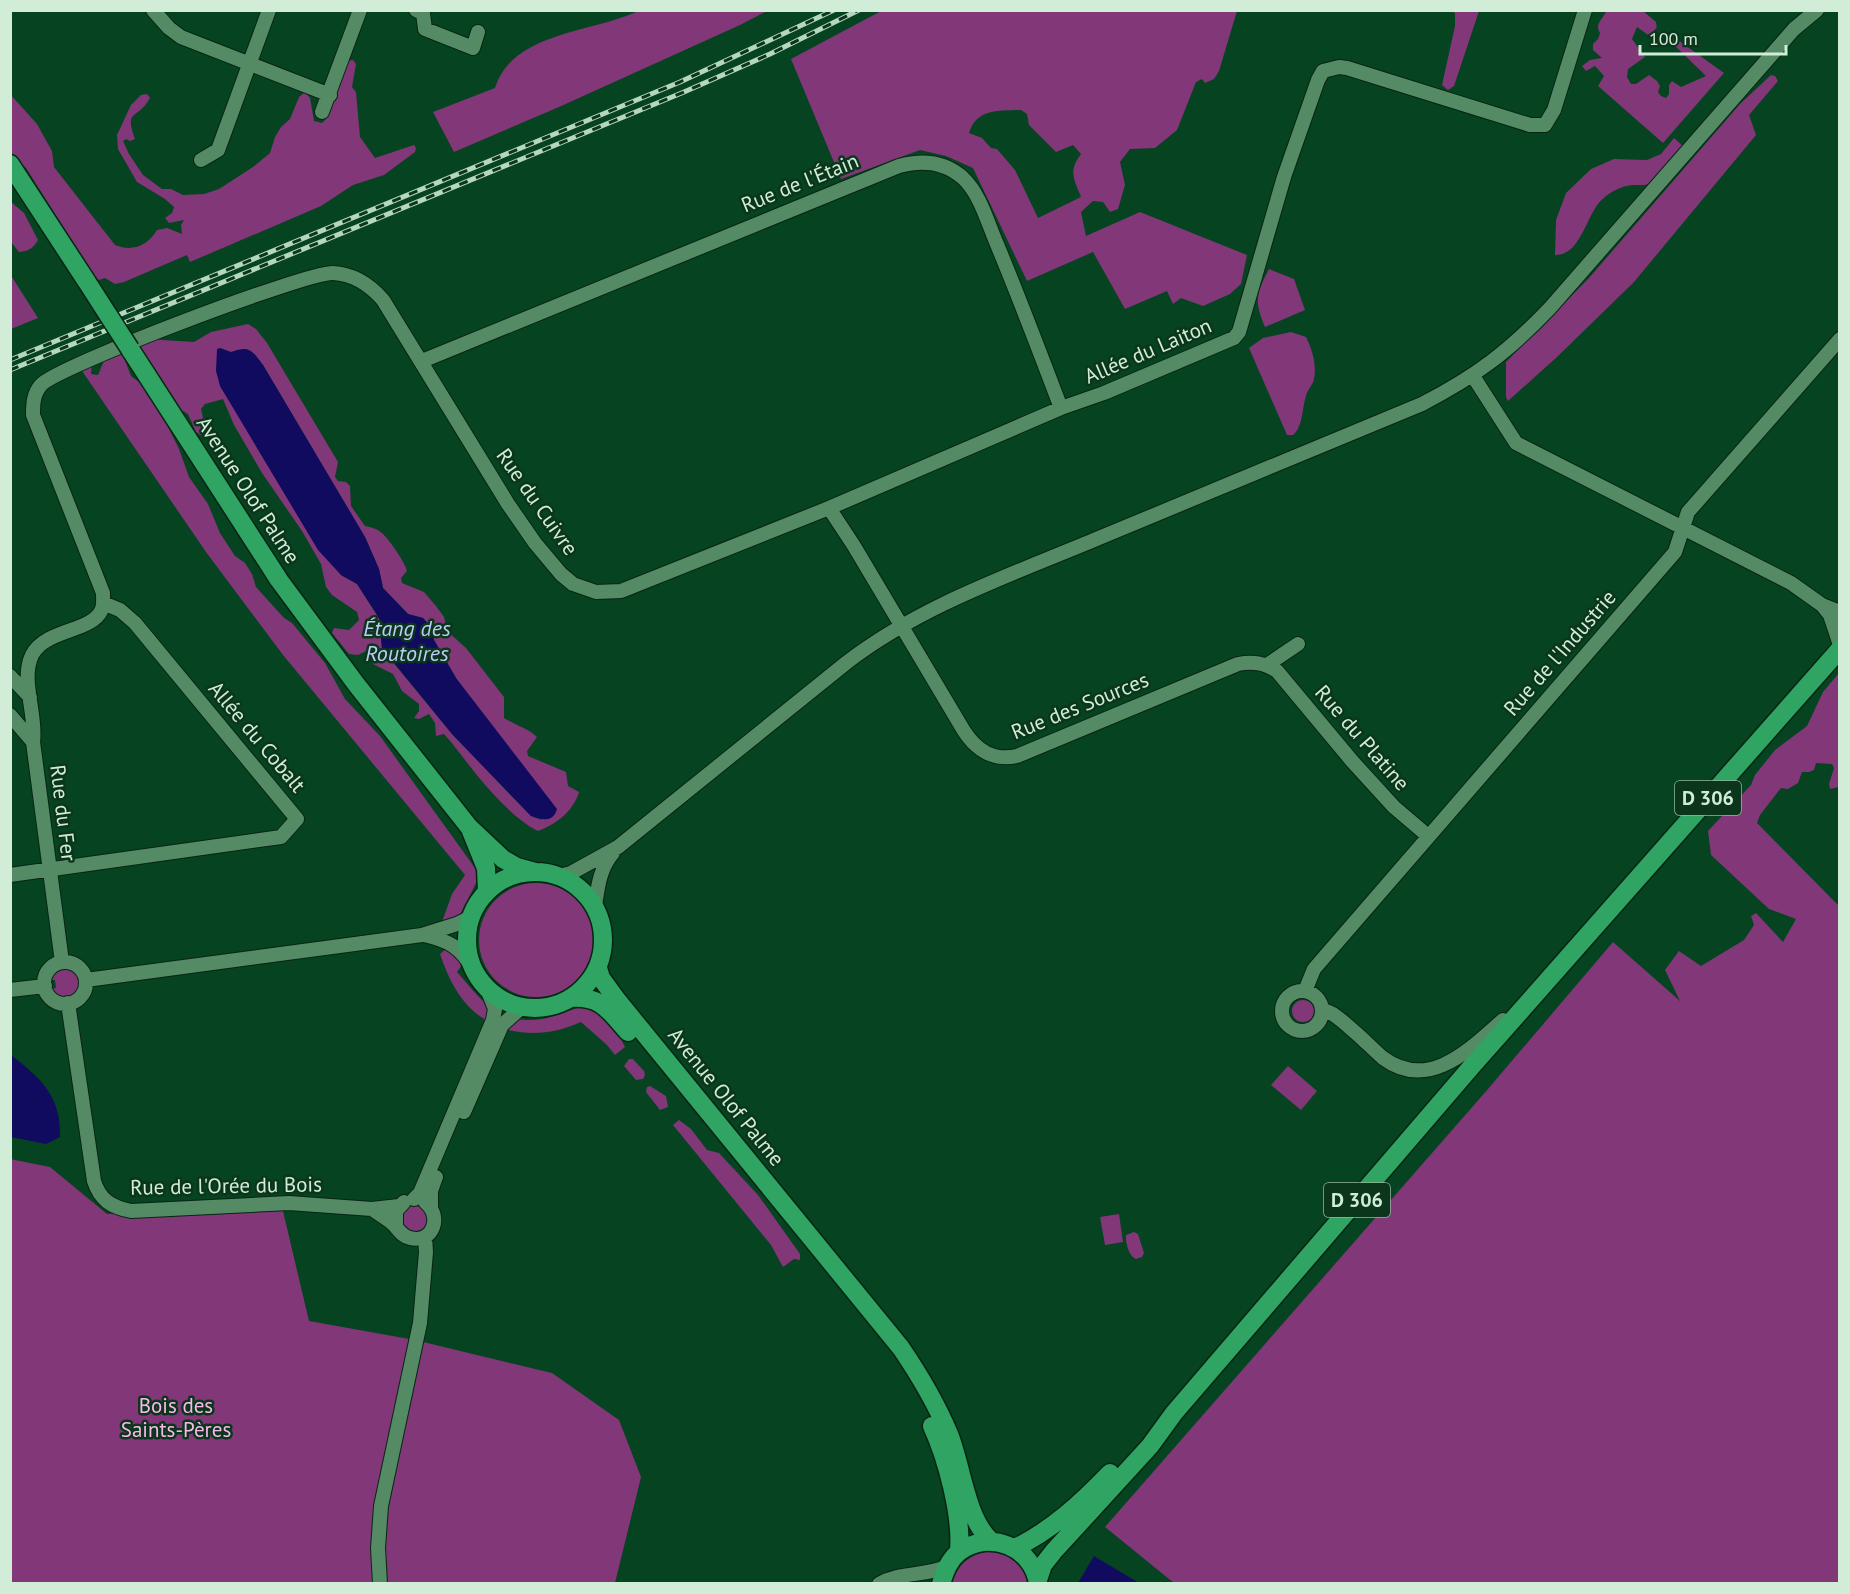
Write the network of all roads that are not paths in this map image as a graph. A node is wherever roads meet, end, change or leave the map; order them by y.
1 (153, 10) edge
2 (269, 10) edge
3 (360, 10) edge
4 (416, 10) edge
5 (1585, 10) edge
6 (1804, 10) edge
7 (1817, 10) edge
8 (1794, 29) junction
9 (478, 32) dead end
10 (249, 63) junction
11 (330, 94) junction
12 (322, 112) dead end
13 (201, 160) dead end
14 (10, 164) edge
15 (1839, 339) edge
16 (422, 361) junction
17 (1473, 376) junction
18 (1061, 408) junction
19 (829, 508) junction
20 (1683, 529) junction
21 (103, 603) junction
22 (1822, 605) junction
23 (1839, 612) edge
24 (901, 626) junction
25 (1298, 644) dead end
26 (1839, 647) edge
27 (1267, 665) junction
28 (10, 676) edge
29 (30, 697) junction
30 (10, 715) edge
31 (33, 742) junction
32 (470, 826) junction
33 (1428, 836) junction
34 (618, 847) junction
35 (48, 869) junction
36 (535, 872) junction
37 (10, 874) edge
38 (559, 876) junction
39 (487, 892) junction
40 (595, 906) junction
41 (471, 917) junction
42 (422, 935) junction
43 (62, 963) junction
44 (598, 968) junction
45 (474, 969) junction
46 (86, 980) junction
47 (45, 986) junction
48 (487, 988) junction
49 (1541, 988) junction
50 (10, 990) edge
51 (1305, 991) junction
52 (571, 998) junction
53 (68, 1004) junction
54 (522, 1007) junction
55 (1322, 1010) junction
56 (414, 1199) junction
57 (399, 1206) junction
58 (431, 1207) junction
59 (372, 1209) junction
60 (396, 1226) junction
61 (425, 1237) junction
62 (819, 1256) junction
63 (1174, 1413) junction
64 (991, 1541) junction
65 (1016, 1548) junction
66 (959, 1551) junction
67 (944, 1575) edge
68 (916, 1580) edge
69 (1038, 1582) edge
70 (380, 1584) edge
71 (879, 1584) edge

1 - 10 street
2 - 10 street
3 - 11 street
4 - 9 street
5 - 18 street, Allée du Laiton
6 - 8 street
7 - 8 street
8 - 17 street
10 - 11 street
10 - 13 street
11 - 12 street
14 - 32 main road, Avenue Olof Palme, bridge
15 - 20 street, Rue de l'Industrie
16 - 18 street, Rue de l'Étain
16 - 19 street, Rue du Cuivre
16 - 21 street, Rue du Cuivre
17 - 20 street
17 - 24 street
18 - 19 street, Allée du Laiton
19 - 24 street, Rue des Sources
20 - 22 street
20 - 33 street, Rue de l'Industrie
21 - 29 street, Rue du Fer
21 - 35 street, Allée du Cobalt
22 - 23 street
22 - 26 street
24 - 27 street, Rue des Sources
24 - 34 street
25 - 27 street
26 - 49 main road, D 306
27 - 33 street, Rue du Platine
28 - 29 street
29 - 31 street, Rue du Fer
30 - 31 street
31 - 35 street, Rue du Fer
32 - 36 main road, Avenue Olof Palme
32 - 39 main road, Avenue Olof Palme
33 - 51 street, Rue de l'Industrie
34 - 38 street
34 - 40 street
35 - 37 street
35 - 43 street, Rue du Fer
36 - 38 main road
36 - 39 main road
38 - 40 main road
39 - 41 main road
40 - 44 main road
41 - 42 street
41 - 45 main road
42 - 45 street
42 - 46 street
43 - 46 street
43 - 47 street
44 - 52 main road
44 - 62 main road, Avenue Olof Palme
45 - 48 main road
46 - 53 street
47 - 50 street
47 - 53 street
48 - 54 main road
48 - 56 street
49 - 55 street
49 - 63 main road, D 306
51 - 55 street
51 - 55 street
52 - 54 main road
52 - 62 main road, Avenue Olof Palme
53 - 59 street, Rue de l'Orée du Bois
54 - 58 street
56 - 57 street
56 - 58 street
57 - 59 street, Rue de l'Orée du Bois
57 - 60 street
58 - 61 street
59 - 60 street
60 - 61 street
61 - 70 street
62 - 64 main road
62 - 66 main road
63 - 65 main road, D 306
63 - 69 main road, D 306
64 - 65 main road
64 - 66 main road
65 - 69 main road
66 - 67 main road
67 - 68 street
68 - 71 street

